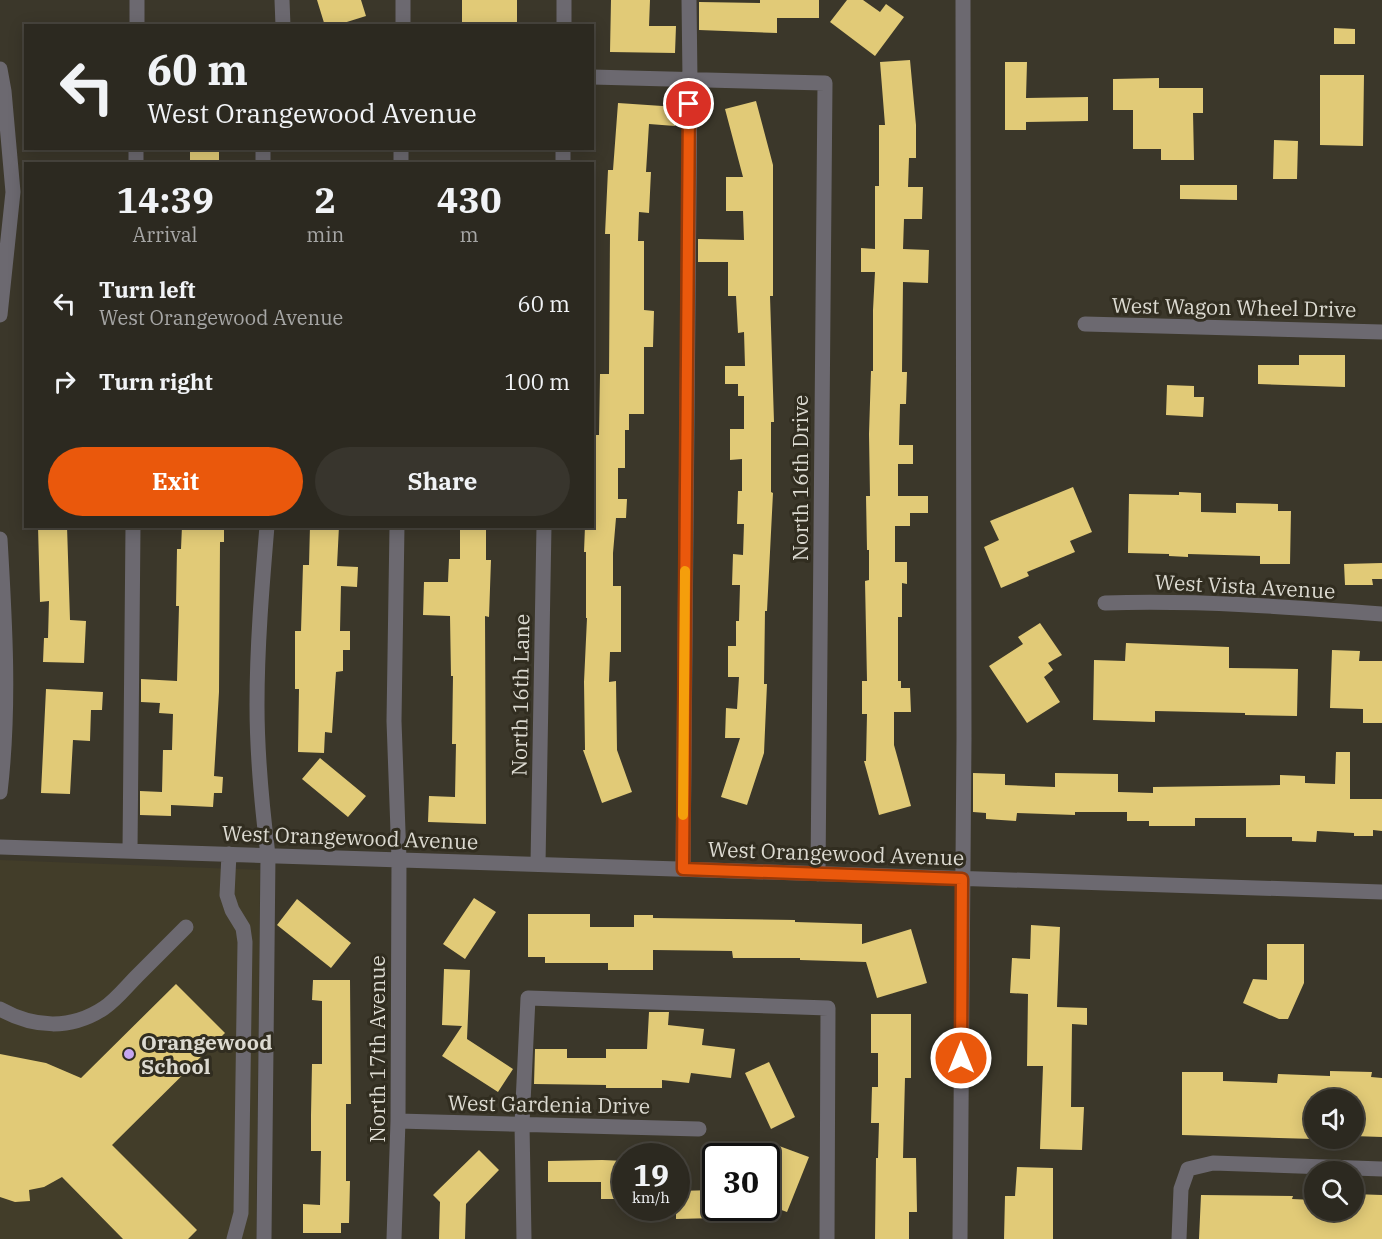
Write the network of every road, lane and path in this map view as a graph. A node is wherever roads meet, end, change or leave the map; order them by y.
1 (137, 0) edge
2 (282, 0) edge
3 (403, 0) edge
4 (564, 0) edge
5 (689, 0) edge
6 (963, 0) edge
7 (137, 24) edge
8 (283, 24) edge
9 (403, 24) edge
10 (564, 24) edge
11 (0, 69) edge
12 (594, 77) edge
13 (690, 79) junction
14 (0, 315) edge
15 (1084, 324) dead end
16 (1382, 332) edge
17 (133, 528) edge
18 (267, 528) edge
19 (397, 528) edge
20 (544, 528) edge
21 (0, 539) edge
22 (1105, 603) dead end
23 (1382, 614) edge
24 (0, 792) edge
25 (0, 847) edge
26 (130, 851) junction
27 (229, 854) junction
28 (268, 855) junction
29 (399, 859) junction
30 (538, 864) junction
31 (683, 869) junction
32 (818, 873) junction
33 (962, 879) junction
34 (1382, 892) edge
35 (186, 927) dead end
36 (0, 1009) edge
37 (398, 1121) junction
38 (522, 1124) junction
39 (699, 1128) dead end
40 (1382, 1169) edge
41 (234, 1239) edge
42 (264, 1239) edge
43 (394, 1239) edge
44 (524, 1239) edge
45 (827, 1239) edge
46 (960, 1239) edge
47 (1179, 1239) edge

1 - 7 street
2 - 8 street
3 - 9 street
4 - 10 street
5 - 13 street
6 - 33 street
11 - 14 street
12 - 13 street
13 - 31 street
13 - 32 street, North 16th Drive
15 - 16 street, West Wagon Wheel Drive
17 - 26 street
18 - 28 street
19 - 29 street, North 17th Avenue
20 - 30 street, North 16th Lane
21 - 24 street
22 - 23 street, West Vista Avenue
25 - 26 street, West Orangewood Avenue
26 - 27 street, West Orangewood Avenue
27 - 28 street, West Orangewood Avenue
27 - 41 street
28 - 29 street, West Orangewood Avenue
28 - 42 street
29 - 30 street, West Orangewood Avenue
29 - 37 street, North 17th Avenue
30 - 31 street, West Orangewood Avenue
31 - 32 street, West Orangewood Avenue
32 - 33 street, West Orangewood Avenue
33 - 34 street, West Orangewood Avenue
33 - 46 street
35 - 36 street
37 - 38 street, West Gardenia Drive
37 - 43 street, North 17th Avenue
38 - 39 street, West Gardenia Drive
38 - 44 street
38 - 45 street
40 - 47 street

